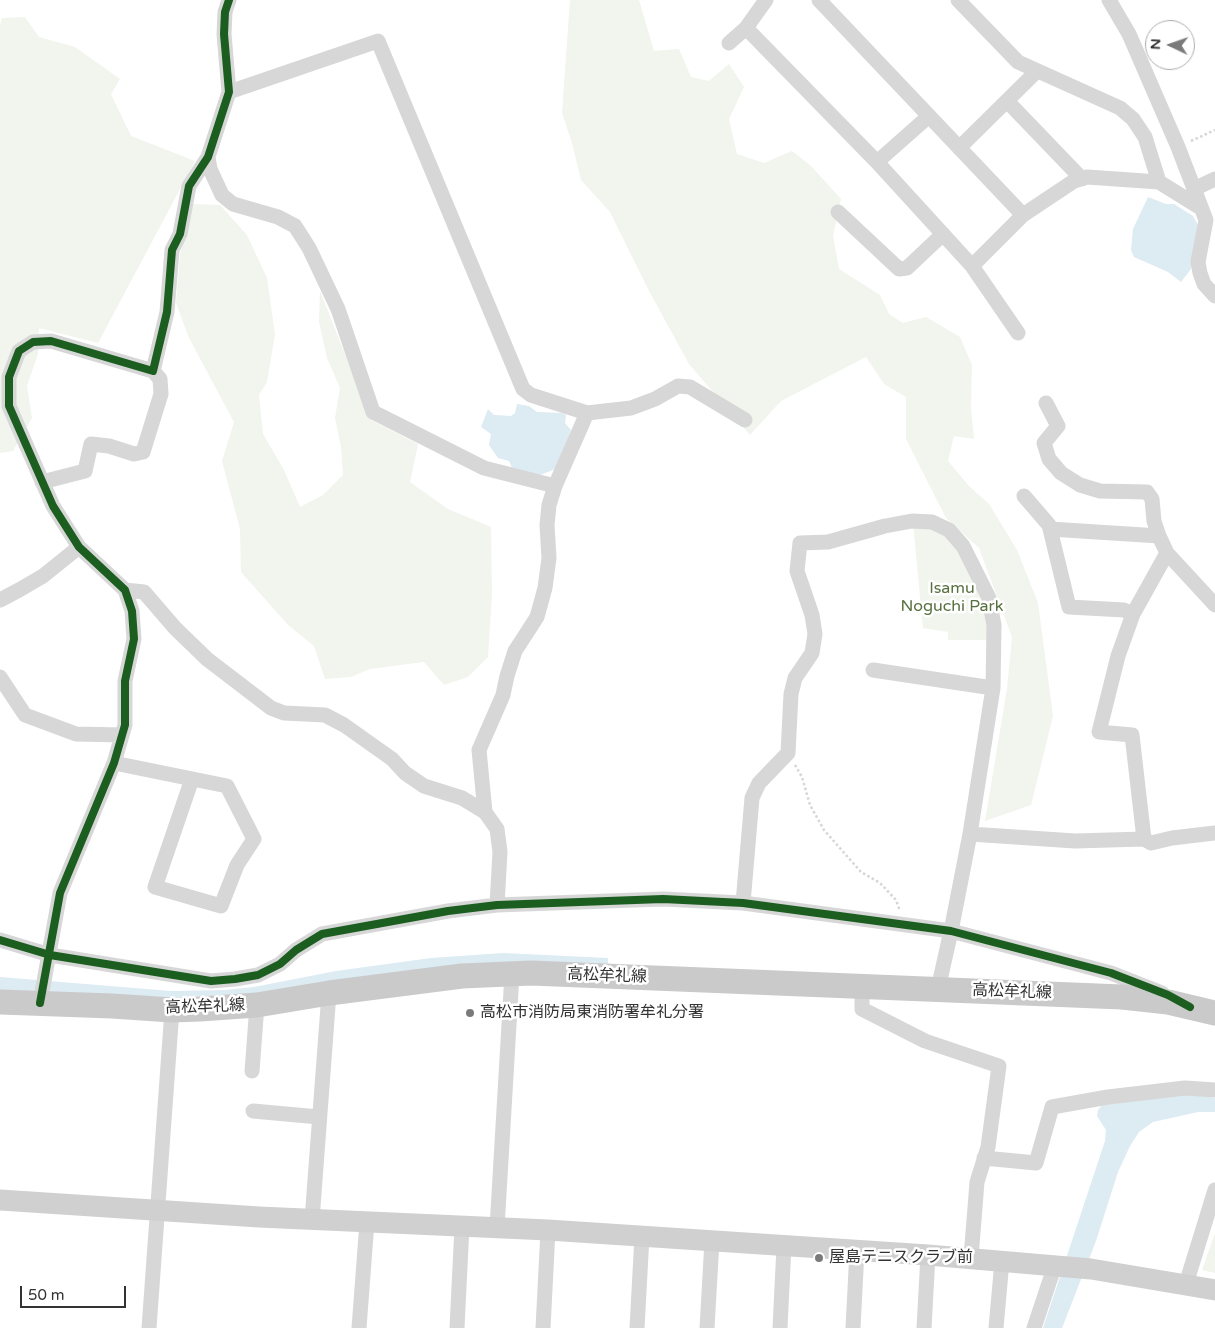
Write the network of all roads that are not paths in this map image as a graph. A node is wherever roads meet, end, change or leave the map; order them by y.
1 (229, 0) edge
2 (766, 0) edge
3 (819, 0) edge
4 (958, 0) edge
5 (1109, 0) edge
6 (746, 28) junction
7 (728, 42) dead end
8 (1038, 71) junction
9 (229, 92) junction
10 (1007, 101) junction
11 (929, 116) junction
12 (959, 148) junction
13 (208, 157) junction
14 (877, 162) junction
15 (1082, 179) junction
16 (1215, 179) edge
17 (1159, 182) junction
18 (1194, 189) junction
19 (1201, 208) junction
20 (838, 212) dead end
21 (1023, 215) junction
22 (943, 234) junction
23 (972, 266) junction
24 (1215, 296) edge
25 (1018, 333) dead end
26 (153, 371) junction
27 (0, 392) edge
28 (1046, 403) dead end
29 (9, 406) junction
30 (587, 412) junction
31 (744, 420) dead end
32 (42, 482) junction
33 (556, 486) junction
34 (1024, 496) dead end
35 (1050, 529) junction
36 (1159, 536) junction
37 (79, 547) junction
38 (1167, 554) junction
39 (125, 590) junction
40 (0, 600) edge
41 (1215, 605) edge
42 (1133, 614) junction
43 (873, 670) dead end
44 (0, 677) edge
45 (993, 688) junction
46 (122, 735) junction
47 (114, 763) junction
48 (192, 779) junction
49 (485, 812) junction
50 (1215, 833) edge
51 (970, 834) junction
52 (1144, 839) junction
53 (743, 903) junction
54 (497, 905) junction
55 (952, 931) junction
56 (0, 940) edge
57 (50, 955) junction
58 (512, 974) junction
59 (862, 987) junction
60 (938, 989) junction
61 (329, 993) junction
62 (0, 1002) edge
63 (40, 1003) junction
64 (257, 1005) junction
65 (1190, 1007) junction
66 (172, 1010) junction
67 (1215, 1013) edge
68 (252, 1071) dead end
69 (1215, 1090) edge
70 (253, 1111) dead end
71 (320, 1117) junction
72 (984, 1158) junction
73 (1215, 1190) edge
74 (0, 1200) edge
75 (157, 1210) junction
76 (312, 1220) junction
77 (367, 1222) junction
78 (462, 1226) junction
79 (497, 1228) junction
80 (548, 1230) junction
81 (642, 1236) junction
82 (712, 1241) junction
83 (784, 1246) junction
84 (857, 1250) junction
85 (928, 1255) junction
86 (971, 1258) junction
87 (1002, 1261) junction
88 (1058, 1265) junction
89 (1186, 1284) junction
90 (1215, 1290) edge
91 (149, 1328) edge
92 (359, 1328) edge
93 (457, 1328) edge
94 (543, 1328) edge
95 (637, 1328) edge
96 (707, 1328) edge
97 (780, 1328) edge
98 (853, 1328) edge
99 (924, 1328) edge
100 (996, 1328) edge
101 (1034, 1328) edge

1 - 9 street
2 - 6 street
3 - 11 street
4 - 8 street
5 - 18 street
6 - 7 street
6 - 14 street
8 - 10 street
8 - 17 street
9 - 13 street
9 - 30 street
10 - 12 street
10 - 15 street
11 - 12 street
11 - 14 street
12 - 21 street
13 - 26 street
13 - 33 street
14 - 22 street
15 - 17 street
15 - 21 street
16 - 18 street
17 - 19 street
18 - 19 street
19 - 24 street
20 - 22 street
21 - 23 street
22 - 23 street
23 - 25 street
26 - 29 street
26 - 32 street
27 - 29 street
28 - 36 street
29 - 32 street
30 - 31 street
30 - 33 street
32 - 37 street
33 - 49 street
34 - 35 street
35 - 36 street
35 - 42 street
36 - 38 street
37 - 39 street
37 - 40 street
38 - 41 street
38 - 42 street
39 - 46 street
39 - 49 street
42 - 52 street
43 - 45 street
44 - 46 street
45 - 51 street
45 - 53 street
46 - 47 street
47 - 48 street
47 - 57 street
48 - 48 street
49 - 54 street
50 - 52 street
51 - 52 street
51 - 55 street
53 - 54 street
53 - 55 street
54 - 57 street
55 - 60 street
55 - 65 street
56 - 57 street
57 - 63 street
58 - 59 main road, 高松牟礼線
58 - 61 main road, 高松牟礼線
58 - 79 street
59 - 60 main road, 高松牟礼線
59 - 72 street
60 - 65 main road, 高松牟礼線
61 - 64 main road, 高松牟礼線
61 - 71 street
62 - 63 main road, 高松牟礼線
63 - 66 main road, 高松牟礼線
64 - 66 main road, 高松牟礼線
64 - 68 street
65 - 67 main road, 高松牟礼線
66 - 75 street
69 - 72 street
70 - 71 street
71 - 76 street
72 - 86 street
73 - 89 street
74 - 75 street
75 - 76 street
75 - 91 street
76 - 77 street
77 - 78 street
77 - 92 street
78 - 79 street
78 - 93 street
79 - 80 street
80 - 81 street
80 - 94 street
81 - 82 street
81 - 95 street
82 - 83 street
82 - 96 street
83 - 84 street
83 - 97 street
84 - 85 street
84 - 98 street
85 - 86 street
85 - 99 street
86 - 87 street
87 - 88 street
87 - 100 street
88 - 89 street
88 - 101 street
89 - 90 street

